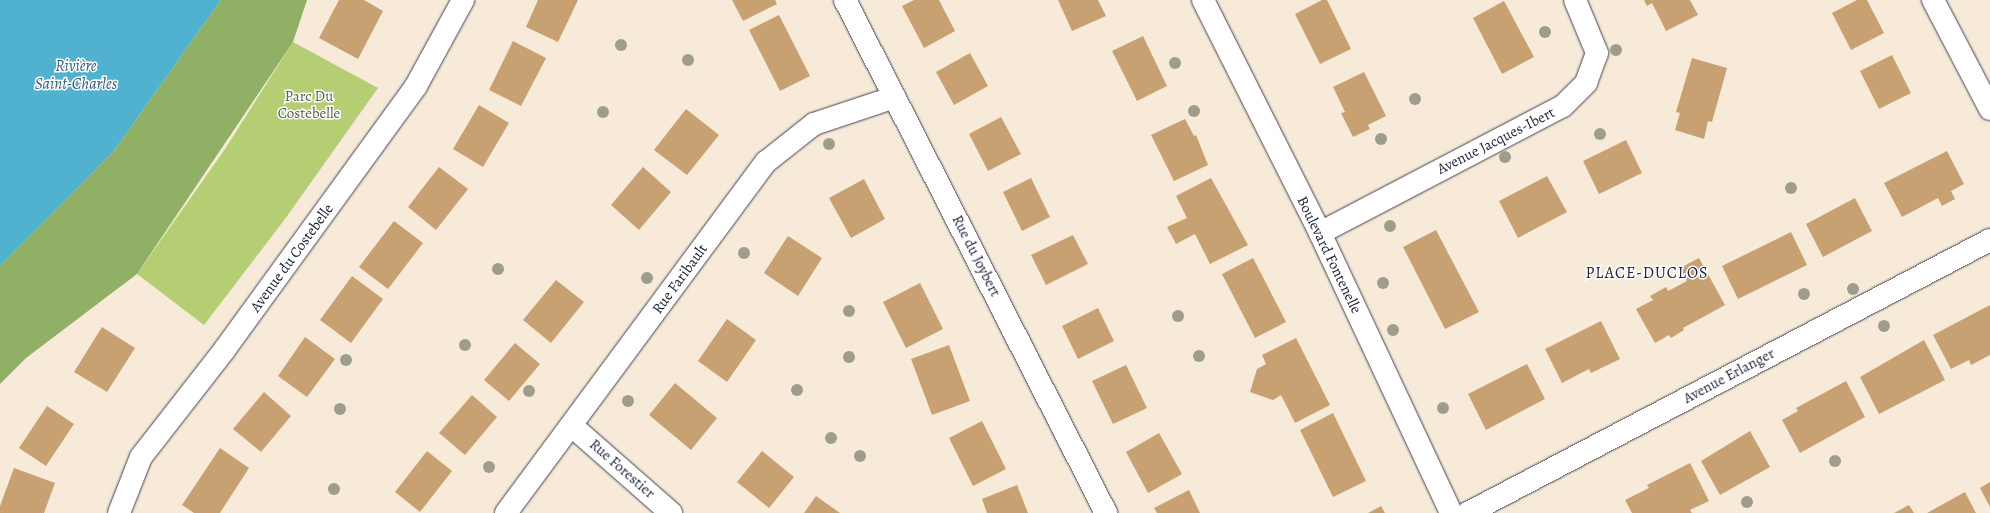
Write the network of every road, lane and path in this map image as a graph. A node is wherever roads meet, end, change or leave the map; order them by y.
1 (463, 0) edge
2 (845, 0) edge
3 (1203, 0) edge
4 (1575, 0) edge
5 (1933, 0) edge
6 (895, 97) junction
7 (1990, 109) edge
8 (1320, 233) junction
9 (1990, 240) edge
10 (572, 426) junction
11 (118, 513) edge
12 (506, 513) edge
13 (671, 513) edge
14 (1106, 513) edge
15 (1451, 513) edge
16 (1468, 513) edge

1 - 11 street, Avenue du Costebelle
2 - 6 street, Rue du Joybert
3 - 8 street, Boulevard Fontenelle
4 - 8 street, Avenue Jacques-Ibert
5 - 7 street
6 - 10 street, Rue Faribault
6 - 14 street, Rue du Joybert
8 - 15 street, Boulevard Fontenelle
9 - 16 street, Avenue Erlanger
10 - 12 street, Rue Faribault
10 - 13 street, Rue Forestier

